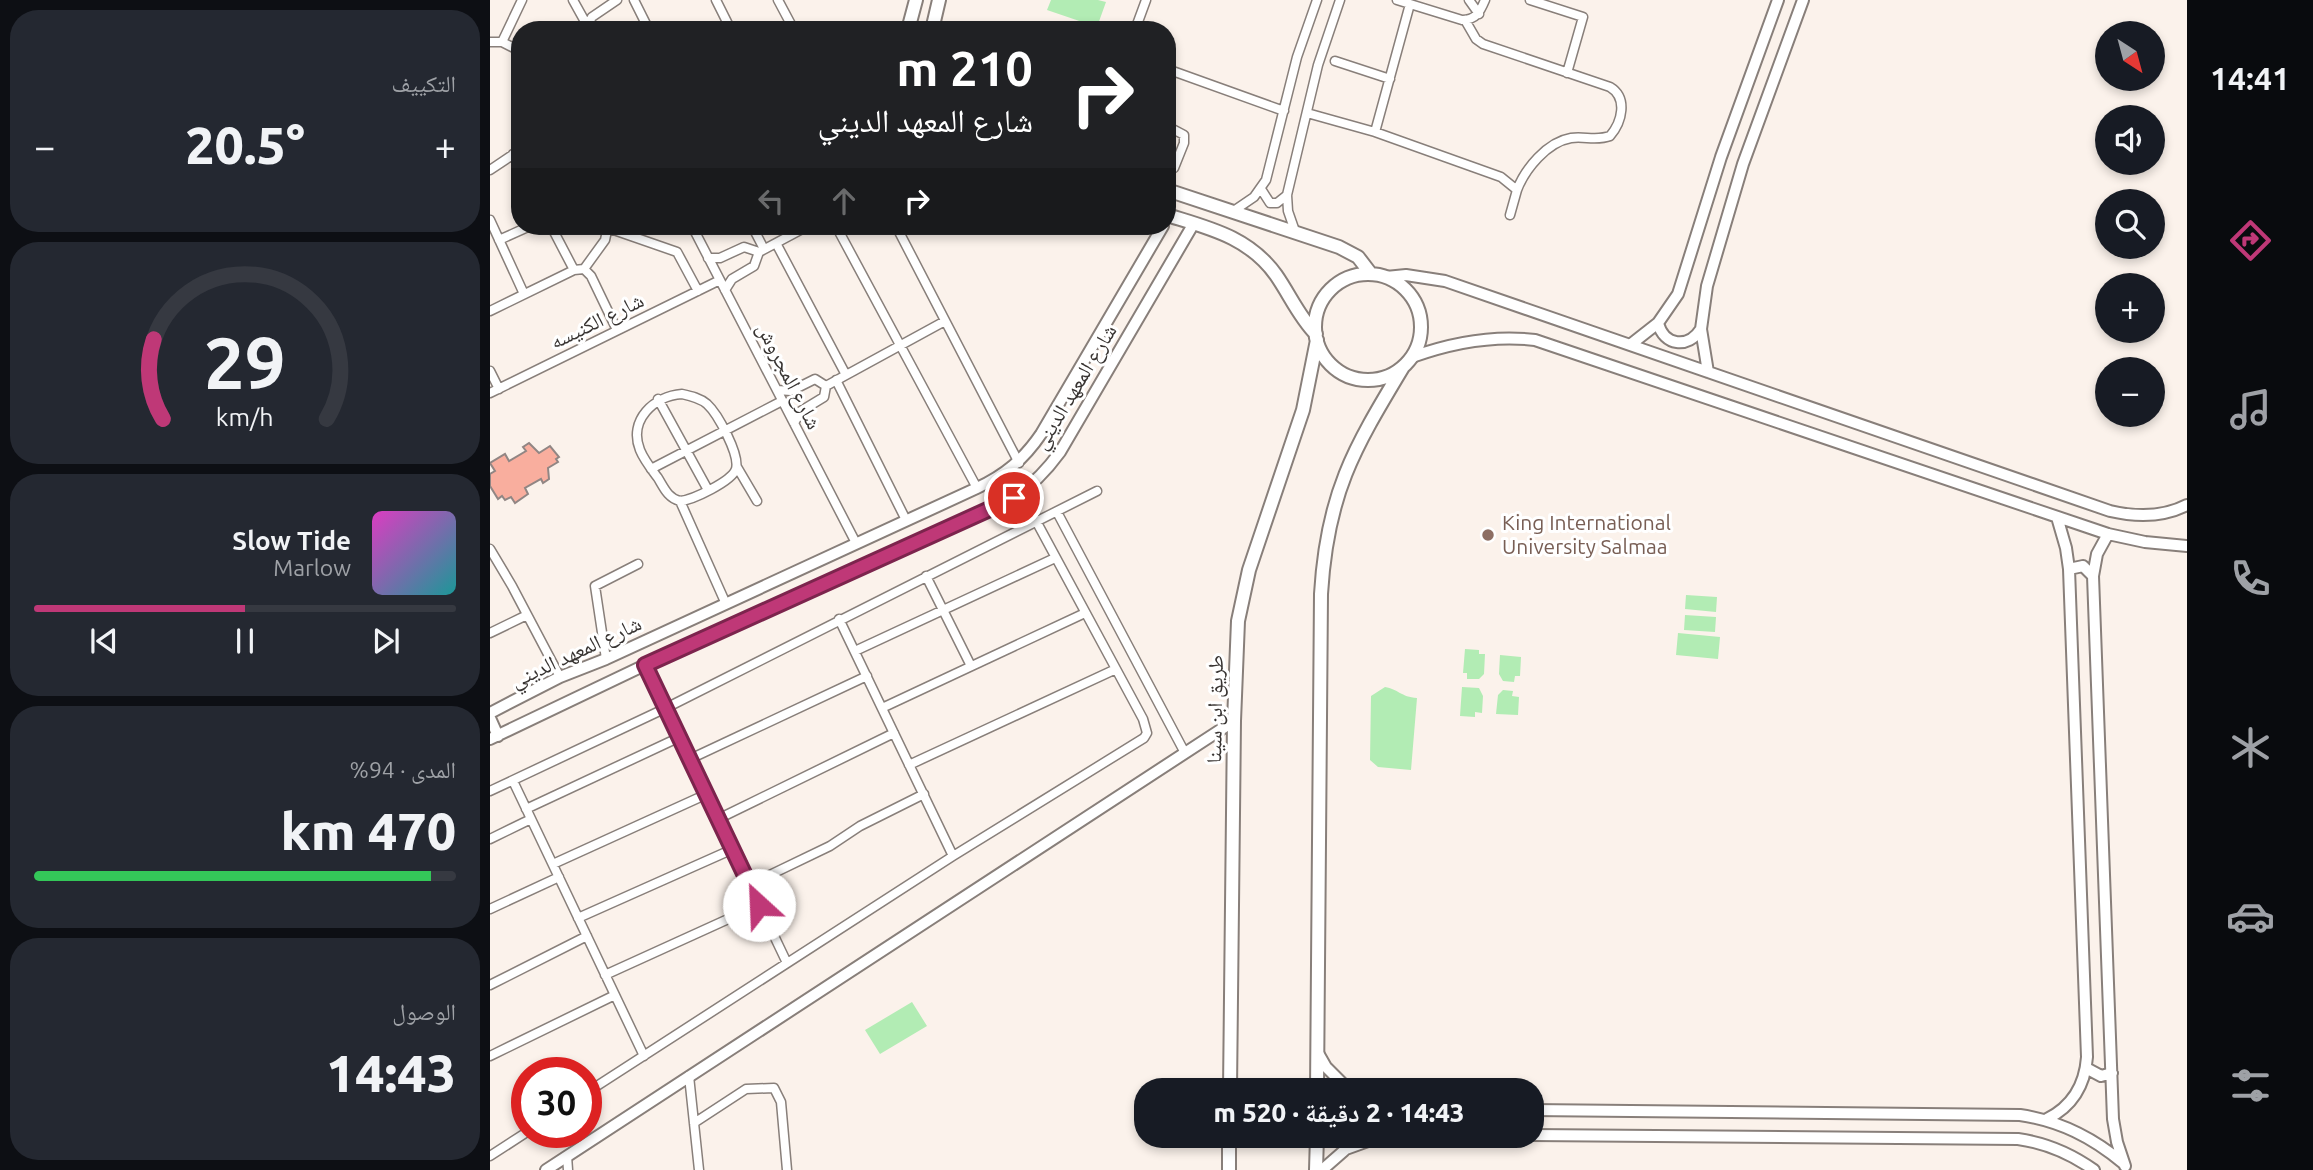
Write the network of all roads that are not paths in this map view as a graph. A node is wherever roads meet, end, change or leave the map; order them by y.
1 (522, 0) edge
2 (573, 0) edge
3 (617, 0) edge
4 (634, 0) edge
5 (716, 0) edge
6 (778, 0) edge
7 (916, 0) edge
8 (939, 0) edge
9 (1146, 0) edge
10 (1317, 0) edge
11 (1340, 0) edge
12 (1397, 0) edge
13 (1469, 0) edge
14 (1485, 0) edge
15 (1530, 0) edge
16 (1779, 0) edge
17 (1803, 0) edge
18 (1410, 4) junction
19 (1479, 14) junction
20 (1465, 20) junction
21 (512, 21) edge
22 (584, 21) edge
23 (591, 21) edge
24 (644, 21) edge
25 (727, 21) edge
26 (789, 21) edge
27 (910, 21) edge
28 (934, 21) edge
29 (1138, 21) edge
30 (511, 23) edge
31 (490, 42) edge
32 (502, 42) junction
33 (511, 46) edge
34 (1335, 61) dead end
35 (1176, 72) edge
36 (1567, 73) junction
37 (1390, 79) junction
38 (1284, 111) junction
39 (1307, 113) junction
40 (1176, 131) edge
41 (1376, 132) junction
42 (511, 156) edge
43 (1176, 163) edge
44 (490, 170) edge
45 (1261, 189) junction
46 (1517, 190) junction
47 (1176, 193) edge
48 (1287, 195) junction
49 (1232, 212) junction
50 (1510, 215) dead end
51 (490, 220) edge
52 (1176, 220) edge
53 (1194, 223) junction
54 (1296, 234) junction
55 (511, 235) edge
56 (556, 235) edge
57 (605, 235) edge
58 (630, 235) edge
59 (696, 235) edge
60 (756, 235) edge
61 (791, 235) edge
62 (841, 235) edge
63 (901, 235) edge
64 (1158, 235) edge
65 (499, 240) junction
66 (776, 243) junction
67 (762, 251) junction
68 (708, 258) junction
69 (584, 269) junction
70 (574, 270) junction
71 (1371, 274) junction
72 (1386, 277) junction
73 (720, 280) junction
74 (725, 290) junction
75 (698, 291) junction
76 (524, 294) junction
77 (490, 311) edge
78 (945, 321) junction
79 (1658, 323) junction
80 (1701, 329) junction
81 (617, 330) junction
82 (1316, 337) junction
83 (1630, 345) junction
84 (900, 346) junction
85 (1408, 362) junction
86 (490, 371) edge
87 (1708, 372) junction
88 (846, 375) junction
89 (836, 380) junction
90 (826, 386) junction
91 (777, 390) junction
92 (494, 391) edge
93 (658, 399) junction
94 (782, 401) junction
95 (794, 423) junction
96 (724, 431) junction
97 (686, 450) junction
98 (1018, 463) junction
99 (737, 467) junction
100 (651, 469) junction
101 (977, 488) junction
102 (708, 490) junction
103 (1097, 491) dead end
104 (1021, 493) junction
105 (680, 501) junction
106 (757, 501) dead end
107 (2187, 505) edge
108 (1057, 512) junction
109 (2057, 517) junction
110 (906, 520) junction
111 (1037, 522) junction
112 (2108, 534) junction
113 (856, 543) junction
114 (2187, 546) edge
115 (490, 549) edge
116 (1055, 558) junction
117 (815, 561) junction
118 (638, 564) dead end
119 (2069, 569) junction
120 (926, 576) junction
121 (2093, 576) junction
122 (825, 583) junction
123 (726, 604) junction
124 (943, 610) junction
125 (1085, 613) junction
126 (527, 615) junction
127 (839, 619) junction
128 (490, 632) edge
129 (636, 645) junction
130 (855, 651) junction
131 (606, 659) junction
132 (645, 665) junction
133 (971, 666) junction
134 (1116, 669) junction
135 (867, 676) junction
136 (559, 677) junction
137 (666, 708) junction
138 (882, 708) junction
139 (490, 716) edge
140 (1234, 722) junction
141 (894, 733) junction
142 (494, 737) edge
143 (680, 737) junction
144 (1185, 753) junction
145 (690, 759) junction
146 (909, 765) junction
147 (513, 780) junction
148 (490, 791) edge
149 (707, 794) junction
150 (924, 794) junction
151 (526, 809) junction
152 (718, 819) junction
153 (531, 820) junction
154 (490, 839) edge
155 (733, 849) junction
156 (953, 856) junction
157 (553, 864) junction
158 (559, 877) junction
159 (750, 885) junction
160 (759, 905) junction
161 (490, 909) edge
162 (578, 918) junction
163 (587, 936) junction
164 (787, 963) junction
165 (605, 975) junction
166 (490, 985) edge
167 (615, 995) junction
168 (1318, 1053) junction
169 (490, 1056) edge
170 (644, 1056) junction
171 (2086, 1068) junction
172 (2112, 1073) junction
173 (690, 1076) junction
174 (1230, 1078) edge
175 (1317, 1078) edge
176 (1336, 1078) edge
177 (602, 1083) edge
178 (1544, 1110) edge
179 (2047, 1119) junction
180 (694, 1123) junction
181 (1544, 1135) edge
182 (511, 1142) edge
183 (1230, 1148) edge
184 (1317, 1148) edge
185 (1351, 1148) edge
186 (490, 1156) edge
187 (567, 1156) junction
188 (2127, 1168) edge
189 (546, 1170) edge
190 (568, 1170) edge
191 (699, 1170) edge
192 (787, 1170) edge
193 (1229, 1170) edge
194 (1316, 1170) edge
195 (1322, 1170) edge
196 (2094, 1170) edge

1 - 21 street
2 - 22 street
3 - 23 street
4 - 24 street
5 - 25 street
6 - 26 street
7 - 27 main road
8 - 28 main road
9 - 29 street
10 - 38 street
11 - 39 street
12 - 18 street
13 - 19 street
14 - 19 street
15 - 36 street
16 - 79 street
17 - 80 street
18 - 20 street
18 - 37 street
19 - 20 street
20 - 36 street
30 - 32 street
31 - 32 street
32 - 33 street
34 - 37 street
35 - 38 street
36 - 46 street
37 - 41 street
38 - 45 street
39 - 41 street
39 - 48 street
40 - 43 street
41 - 46 street
42 - 44 street
45 - 48 street
45 - 49 street
46 - 50 street
47 - 49 main road
48 - 54 street
49 - 54 main road
51 - 65 street
52 - 53 main road
53 - 82 main road
53 - 104 street, شارع المعهد الديني
54 - 71 main road
55 - 65 street
56 - 70 street
57 - 69 street
58 - 75 street
59 - 68 street, شارع المجروش
60 - 67 street
61 - 66 street
62 - 84 street
63 - 78 street, شارع المعهد الديني
64 - 98 street, شارع المعهد الديني
65 - 76 street
66 - 67 street
66 - 88 street
67 - 68 street
67 - 74 street
68 - 73 street, شارع المجروش
69 - 70 street
69 - 81 street
70 - 76 street
71 - 72 main road
71 - 82 main road
72 - 83 street
72 - 85 main road
73 - 74 street, شارع المجروش
73 - 75 street, شارع الكنيسه
74 - 91 street, شارع المجروش
75 - 81 street, شارع الكنيسه
76 - 77 street
78 - 84 street
78 - 98 street, شارع المعهد الديني
79 - 80 street
79 - 83 street
80 - 87 street
81 - 92 street, شارع الكنيسه
82 - 85 main road
82 - 140 main road, طريق ابن سينا
83 - 87 street
84 - 88 street
84 - 101 street
85 - 109 street
85 - 168 main road
86 - 92 street
87 - 107 street
88 - 89 street
89 - 90 street
89 - 110 street
90 - 91 street
90 - 95 street
91 - 94 street, شارع المجروش
93 - 96 street
93 - 97 street
93 - 100 street
94 - 95 street, شارع المجروش
94 - 96 street
95 - 113 street, شارع المجروش
96 - 97 street
96 - 99 street
97 - 100 street
97 - 102 street
98 - 101 street, شارع المعهد الديني
99 - 102 street
99 - 106 street
100 - 105 street
101 - 110 street, شارع المعهد الديني
102 - 105 street
103 - 108 street
104 - 111 street
104 - 122 street, شارع المعهد الديني
105 - 123 street
108 - 111 street
108 - 144 street
109 - 112 street
109 - 119 street
110 - 113 street, شارع المعهد الديني
111 - 116 street
111 - 120 street
112 - 114 street
112 - 121 street
113 - 117 street, شارع المعهد الديني
115 - 126 street
116 - 124 street
116 - 125 street
117 - 122 street
117 - 123 street, شارع المعهد الديني
118 - 131 street
119 - 121 street
119 - 171 street
120 - 124 street
120 - 127 street
121 - 172 street
122 - 132 street, شارع المعهد الديني
123 - 129 street, شارع المعهد الديني
124 - 130 street
124 - 133 street
125 - 133 street
125 - 134 street
126 - 128 street
126 - 136 street
127 - 130 street
127 - 137 street
129 - 131 street, شارع المعهد الديني
129 - 132 street
130 - 135 street
131 - 136 street, شارع المعهد الديني
132 - 137 street
132 - 142 street, شارع المعهد الديني
133 - 138 street
134 - 146 street
134 - 156 street
135 - 138 street
135 - 145 street
136 - 139 street, شارع المعهد الديني
137 - 143 street
137 - 147 street
138 - 141 street
139 - 142 street
140 - 144 street
140 - 174 main road, طريق ابن سينا
141 - 146 street
141 - 152 street
143 - 145 street
143 - 151 street
144 - 173 street
145 - 149 street
146 - 150 street
147 - 148 street
147 - 151 street
149 - 152 street
149 - 157 street
150 - 156 street
150 - 159 street
151 - 153 street
152 - 155 street
153 - 154 street
153 - 157 street
155 - 159 street
155 - 162 street
156 - 164 street
157 - 158 street
158 - 161 street
158 - 162 street
159 - 160 street
160 - 164 street
160 - 165 street
162 - 163 street
163 - 165 street
163 - 166 street
164 - 170 street
165 - 167 street
167 - 169 street
167 - 170 street
168 - 175 main road
168 - 176 street
170 - 177 street
171 - 172 street
171 - 179 street
172 - 188 street
173 - 180 street
173 - 187 street
178 - 179 street
179 - 188 street
180 - 191 street
180 - 192 street
181 - 196 street
182 - 186 street
183 - 193 main road
184 - 194 main road
185 - 195 street
187 - 189 street
187 - 190 street

